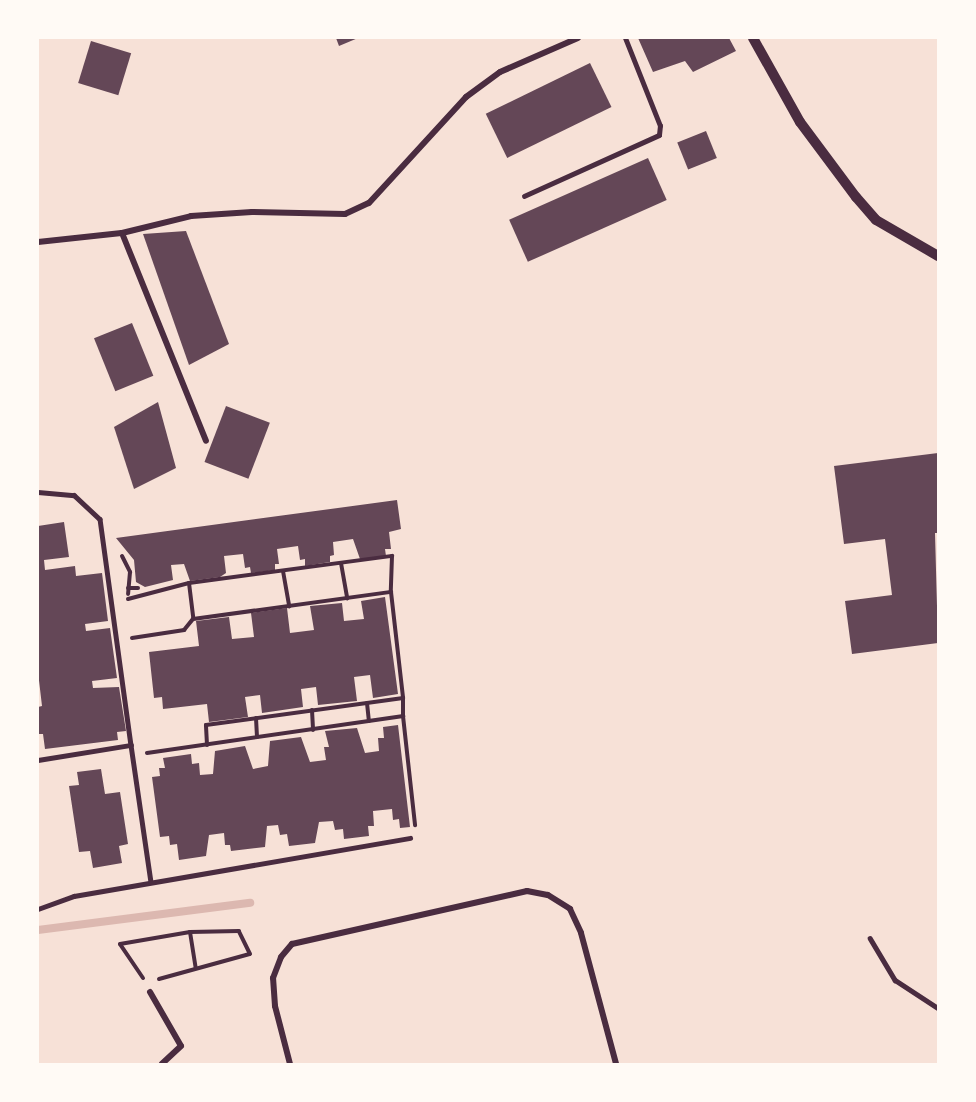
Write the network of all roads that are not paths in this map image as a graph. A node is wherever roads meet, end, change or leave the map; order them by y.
1 (578, 38) edge
2 (625, 38) edge
3 (753, 38) edge
4 (524, 195) dead end
5 (122, 232) junction
6 (38, 242) edge
7 (939, 256) edge
8 (206, 441) dead end
9 (38, 492) edge
10 (131, 745) junction
11 (38, 760) edge
12 (410, 838) dead end
13 (151, 882) junction
14 (38, 909) edge
15 (870, 938) dead end
16 (150, 992) dead end
17 (939, 1008) edge
18 (162, 1065) edge
19 (290, 1065) edge
20 (616, 1065) edge

1 - 5 street
2 - 4 lane
3 - 7 street
5 - 6 street
5 - 8 street
9 - 10 lane
10 - 11 lane
10 - 13 lane
12 - 13 lane
13 - 14 lane
15 - 17 lane
16 - 18 street
19 - 20 street

